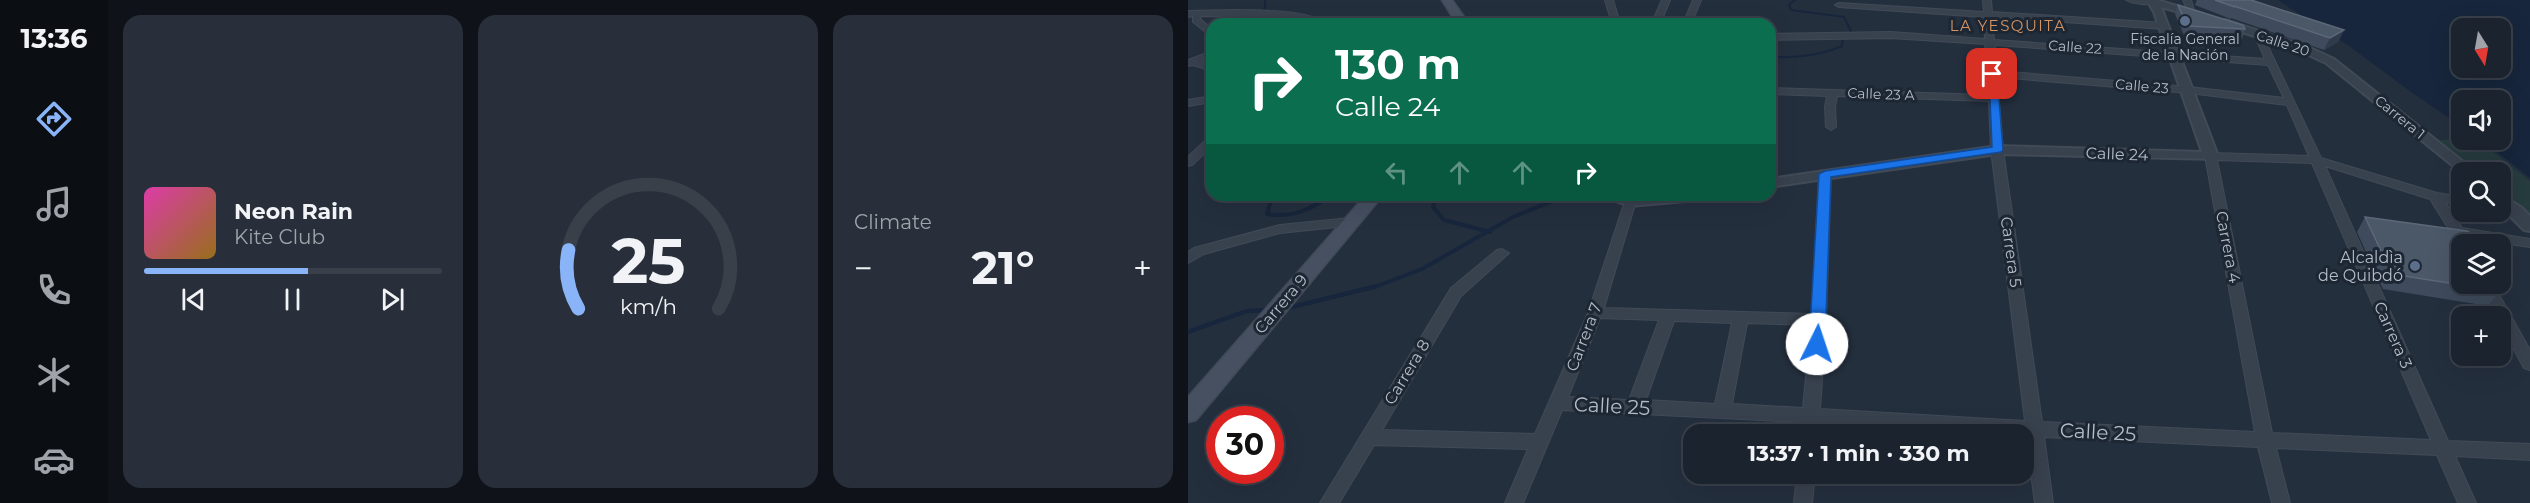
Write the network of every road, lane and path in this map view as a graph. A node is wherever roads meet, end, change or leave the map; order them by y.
1 (1447, 0) edge
2 (1613, 0) edge
3 (1666, 0) edge
4 (1697, 0) edge
5 (1987, 0) edge
6 (2130, 0) edge
7 (2187, 0) edge
8 (2152, 1) edge
9 (1839, 5) dead end
10 (1896, 5) edge
11 (2192, 12) junction
12 (1188, 14) edge
13 (1198, 14) junction
14 (1988, 15) junction
15 (1302, 18) edge
16 (1459, 18) edge
17 (1616, 18) edge
18 (1659, 18) edge
19 (1690, 18) edge
20 (2165, 26) junction
21 (1206, 30) edge
22 (2073, 34) junction
23 (1776, 36) edge
24 (2259, 36) junction
25 (1989, 40) junction
26 (2176, 55) junction
27 (1206, 57) edge
28 (2330, 61) joint
29 (2272, 62) junction
30 (1191, 63) edge
31 (1206, 67) edge
32 (1992, 74) junction
33 (2189, 90) junction
34 (1776, 91) edge
35 (1833, 93) junction
36 (1993, 98) junction
37 (1206, 100) edge
38 (2291, 102) junction
39 (1188, 103) edge
40 (1831, 127) dead end
41 (1206, 146) edge
42 (1997, 150) junction
43 (2211, 156) junction
44 (2317, 160) junction
45 (2456, 162) edge
46 (1188, 163) edge
47 (1825, 174) junction
48 (1776, 182) edge
49 (2435, 196) junction
50 (2451, 199) edge
51 (1370, 201) edge
52 (1630, 201) edge
53 (2511, 206) edge
54 (2511, 210) edge
55 (2517, 211) junction
56 (1351, 222) junction
57 (2530, 226) edge
58 (2459, 234) edge
59 (2511, 242) edge
60 (2530, 243) edge
61 (1192, 251) edge
62 (1502, 253) dead end
63 (2492, 294) edge
64 (1595, 313) junction
65 (1668, 316) junction
66 (1740, 318) junction
67 (1819, 320) junction
68 (2530, 364) edge
69 (1558, 403) junction
70 (1635, 407) junction
71 (1722, 411) junction
72 (1188, 413) edge
73 (1811, 415) junction
74 (1810, 424) edge
75 (1954, 424) edge
76 (2033, 424) edge
77 (2034, 429) joint
78 (1368, 437) junction
79 (2265, 440) junction
80 (1541, 442) junction
81 (2443, 447) junction
82 (2530, 452) edge
83 (1805, 484) edge
84 (1329, 503) edge
85 (1514, 503) edge
86 (1803, 503) edge
87 (2044, 503) edge
88 (2281, 503) edge
89 (2467, 503) edge

1 - 16 main road
2 - 17 street
3 - 18 street
4 - 19 street
5 - 14 street, Carrera 5
6 - 8 street, Calle 20
7 - 11 street
8 - 11 street, Calle 20
8 - 20 street, Carrera 4
9 - 10 street
10 - 14 street
11 - 24 street, Calle 20
12 - 13 street
13 - 15 street
13 - 21 street
14 - 22 street
14 - 25 street, Carrera 5
20 - 22 street
20 - 26 street, Carrera 4
22 - 25 street, Calle 22
22 - 26 street, Calle 22
23 - 25 street, Calle 22
24 - 28 street, Calle 20
24 - 29 street, Carrera 3
25 - 32 street, Carrera 5
26 - 29 street, Calle 22
26 - 33 street, Carrera 4
27 - 30 street
28 - 45 street, Carrera 1
29 - 38 street, Carrera 3
30 - 31 street
32 - 33 street, Calle 23
32 - 36 street, Carrera 5
33 - 38 street, Calle 23
33 - 43 street, Carrera 4
34 - 35 street, Calle 23 A
35 - 36 street, Calle 23 A
35 - 40 street
36 - 42 street, Carrera 5
37 - 39 street
38 - 44 street, Carrera 3
41 - 46 street
42 - 43 street, Calle 24
42 - 47 street, Calle 24
42 - 76 street, Carrera 5
43 - 44 street, Calle 24
43 - 79 street, Carrera 4
44 - 49 street, Calle 24
44 - 81 street, Carrera 3
47 - 48 street, Calle 24
47 - 67 street
49 - 50 street, Calle 24
49 - 58 street
51 - 56 main road, Carrera 9
52 - 64 street, Carrera 7
53 - 55 street
54 - 55 street
55 - 57 street
56 - 61 street
56 - 72 main road, Carrera 9
59 - 60 street
62 - 78 street, Carrera 8
63 - 68 street
64 - 65 street
64 - 69 street, Carrera 7
65 - 66 street
65 - 70 street
66 - 67 street
66 - 71 street
67 - 73 street
69 - 70 street, Calle 25
69 - 80 street, Carrera 7
70 - 71 street, Calle 25
71 - 73 street, Calle 25
73 - 74 street
73 - 75 street, Calle 25
77 - 79 street, Calle 25
77 - 87 street, Carrera 5
78 - 80 street
78 - 84 street, Carrera 8
79 - 81 street, Calle 25
79 - 88 street, Carrera 4
80 - 85 street, Carrera 7
81 - 82 street, Calle 25
81 - 89 street, Carrera 3
83 - 86 street

